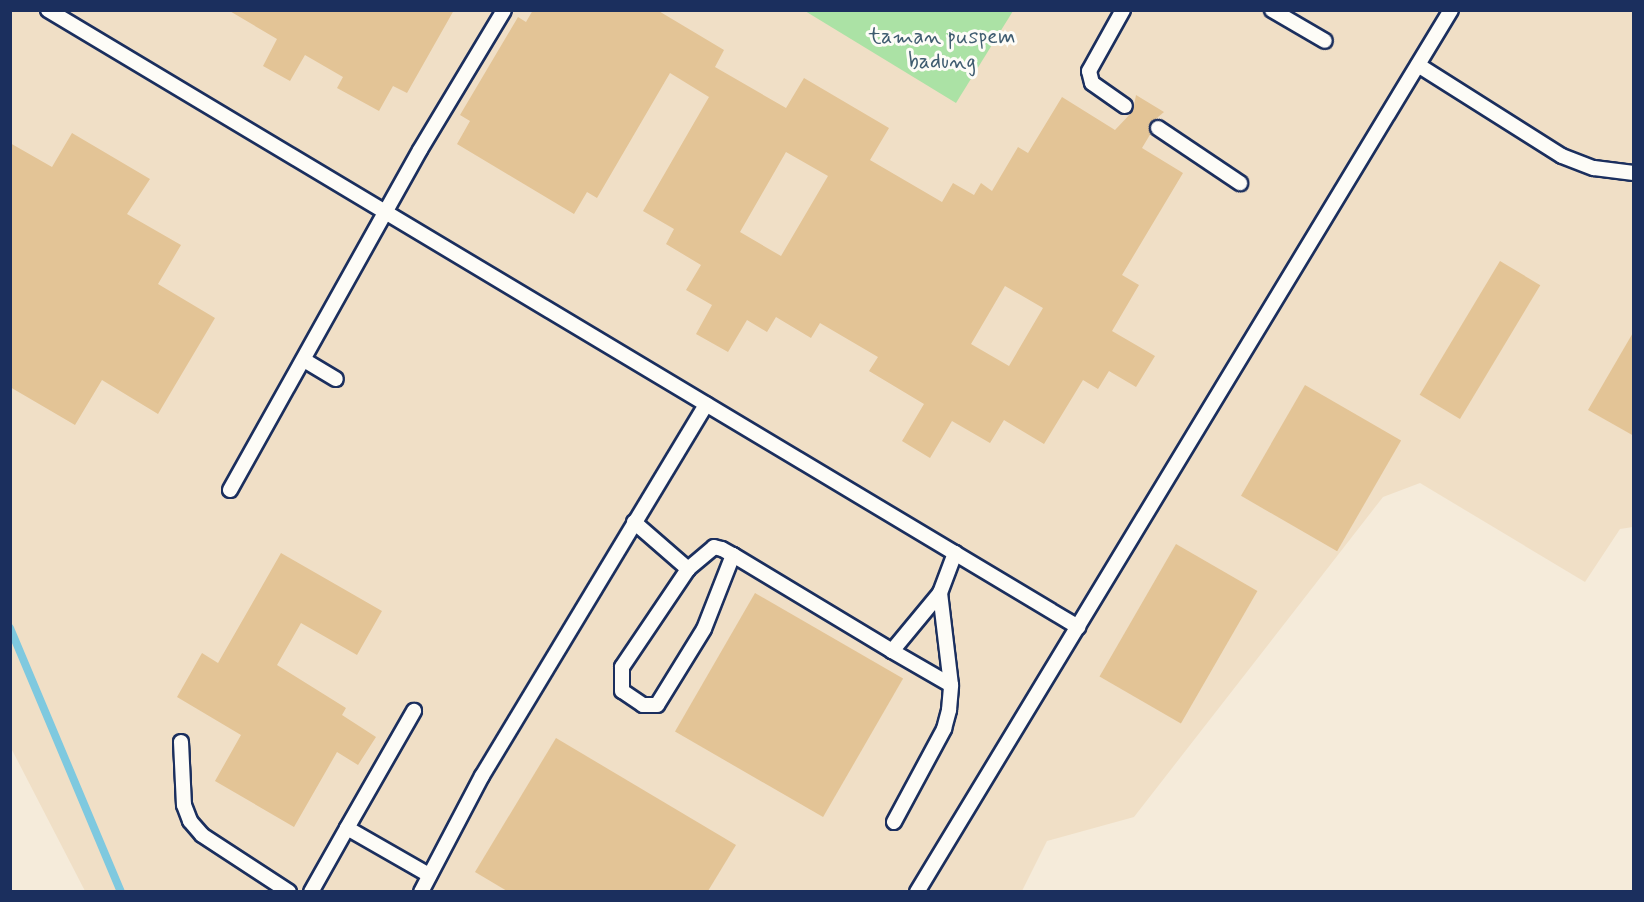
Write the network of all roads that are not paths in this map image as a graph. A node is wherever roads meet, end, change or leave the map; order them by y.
1 (48, 10) edge
2 (504, 10) edge
3 (1123, 10) edge
4 (1272, 10) edge
5 (1451, 10) edge
6 (1325, 41) dead end
7 (1418, 65) junction
8 (1125, 106) dead end
9 (1158, 128) dead end
10 (1634, 172) edge
11 (1240, 183) dead end
12 (388, 214) junction
13 (304, 360) junction
14 (336, 379) dead end
15 (706, 404) junction
16 (230, 490) dead end
17 (634, 522) junction
18 (955, 554) junction
19 (733, 555) junction
20 (688, 569) junction
21 (940, 593) junction
22 (1078, 627) junction
23 (892, 651) junction
24 (951, 685) junction
25 (414, 711) dead end
26 (181, 742) dead end
27 (894, 822) dead end
28 (347, 828) junction
29 (429, 875) junction
30 (289, 891) edge
31 (311, 891) edge
32 (421, 891) edge
33 (917, 891) edge

1 - 12 lane
2 - 12 lane
3 - 8 lane
4 - 6 lane
5 - 7 lane
7 - 10 lane
7 - 22 lane
9 - 11 lane
12 - 13 lane
12 - 15 lane
13 - 14 lane
13 - 16 lane
15 - 17 lane
15 - 18 lane
17 - 20 lane
17 - 29 lane
18 - 21 lane
18 - 22 lane
19 - 20 lane
19 - 20 lane
19 - 23 lane
21 - 23 lane
21 - 24 lane
22 - 33 lane
23 - 24 lane
24 - 27 lane
25 - 28 lane
26 - 30 lane
28 - 29 lane
28 - 31 lane
29 - 32 lane

